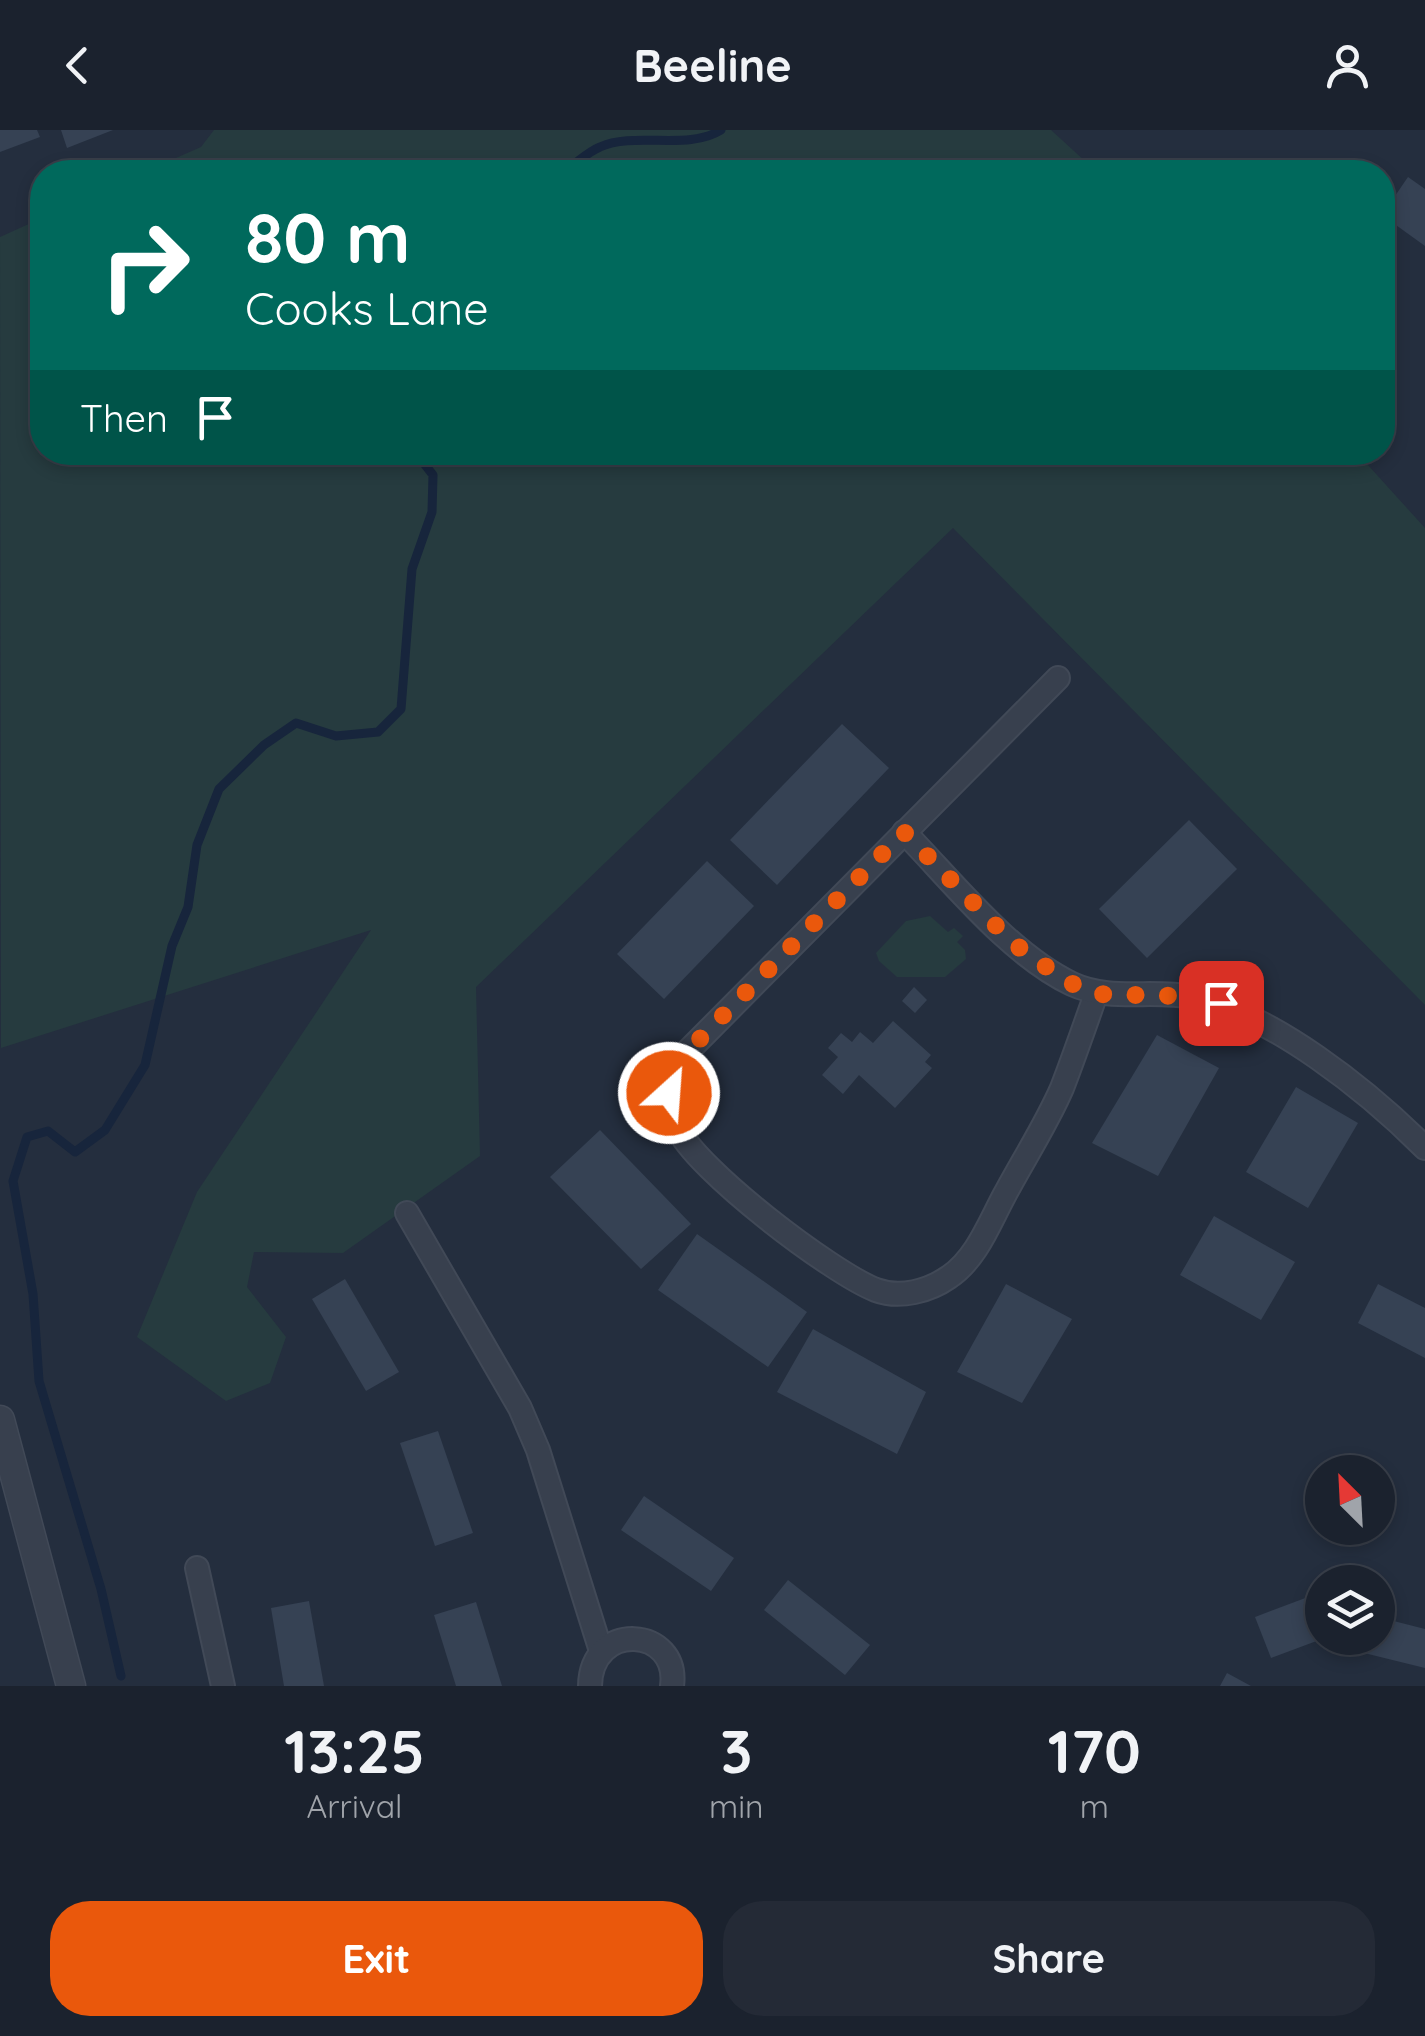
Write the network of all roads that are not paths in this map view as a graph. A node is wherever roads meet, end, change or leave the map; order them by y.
1 (1058, 678) dead end
2 (904, 832) junction
3 (1096, 994) junction
4 (1425, 1148) edge
5 (407, 1213) dead end
6 (0, 1420) edge
7 (197, 1568) dead end
8 (601, 1651) junction
9 (71, 1686) edge
10 (223, 1686) edge
11 (590, 1686) edge
12 (672, 1686) edge

1 - 2 street
2 - 3 street
2 - 3 street
3 - 4 street
5 - 8 street
6 - 9 street
7 - 10 street
8 - 11 street
8 - 12 street

